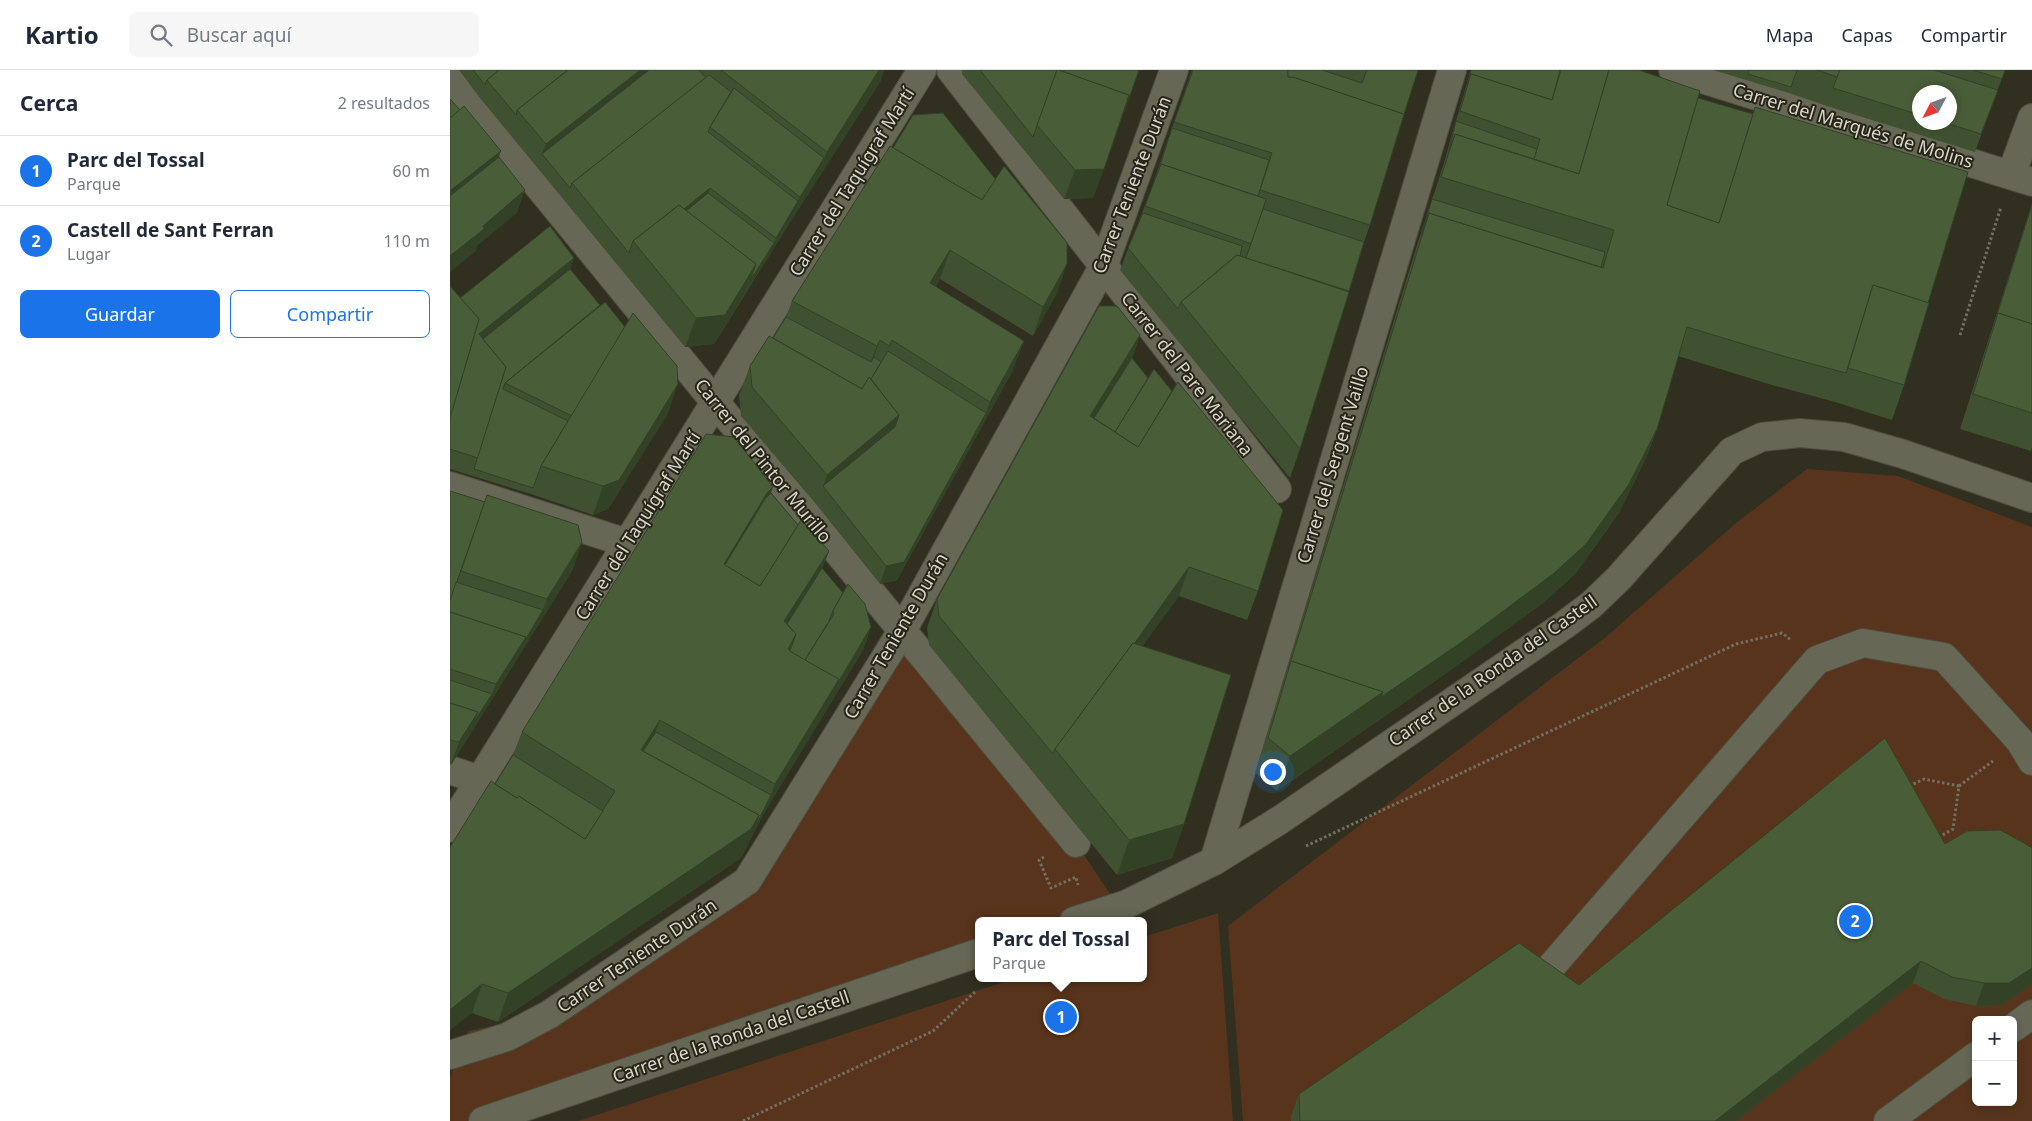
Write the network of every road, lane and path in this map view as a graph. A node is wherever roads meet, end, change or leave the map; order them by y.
1 (922, 70) edge
2 (951, 70) edge
3 (1174, 70) edge
4 (1452, 70) edge
5 (1673, 70) edge
6 (450, 78) edge
7 (2032, 118) edge
8 (2022, 178) edge
9 (1103, 267) junction
10 (1960, 335) dead end
11 (716, 402) junction
12 (450, 486) edge
13 (1277, 489) dead end
14 (2032, 498) edge
15 (628, 543) junction
16 (902, 631) junction
17 (1817, 660) junction
18 (2026, 751) edge
19 (450, 770) edge
20 (480, 780) junction
21 (1959, 786) junction
22 (1902, 790) edge
23 (1280, 820) junction
24 (450, 828) edge
25 (1932, 841) edge
26 (1076, 843) dead end
27 (1214, 861) junction
28 (1086, 917) edge
29 (975, 954) edge
30 (1537, 983) edge
31 (982, 985) dead end
32 (2032, 1014) edge
33 (2017, 1025) edge
34 (450, 1055) edge
35 (1972, 1059) edge
36 (483, 1121) edge
37 (743, 1121) edge
38 (1888, 1121) edge

1 - 11 street, Carrer del Taquígraf Martí
2 - 9 street, Carrer del Pare Mariana
3 - 9 street, Carrer Teniente Durán
4 - 27 street, Carrer del Sergent Vaillo
5 - 8 street, Carrer del Marqués de Molins
6 - 11 street, Carrer del Pintor Murillo
7 - 8 street
8 - 10 path
9 - 13 street, Carrer del Pare Mariana
9 - 16 street, Carrer Teniente Durán
11 - 15 street, Carrer del Taquígraf Martí
11 - 16 street, Carrer del Pintor Murillo
12 - 15 street
14 - 23 street, Carrer de la Ronda del Castell
15 - 20 street, Carrer del Taquígraf Martí
16 - 26 street, Carrer del Pintor Murillo
16 - 34 street, Carrer Teniente Durán
17 - 18 street
17 - 23 path
17 - 30 street
18 - 21 path
19 - 20 street
20 - 24 street, Carrer del Taquígraf Martí
21 - 22 path
21 - 25 path
23 - 27 street, Carrer de la Ronda del Castell
27 - 28 street, Carrer de la Ronda del Castell
29 - 36 street, Carrer de la Ronda del Castell
31 - 37 path
32 - 33 street
35 - 38 street

